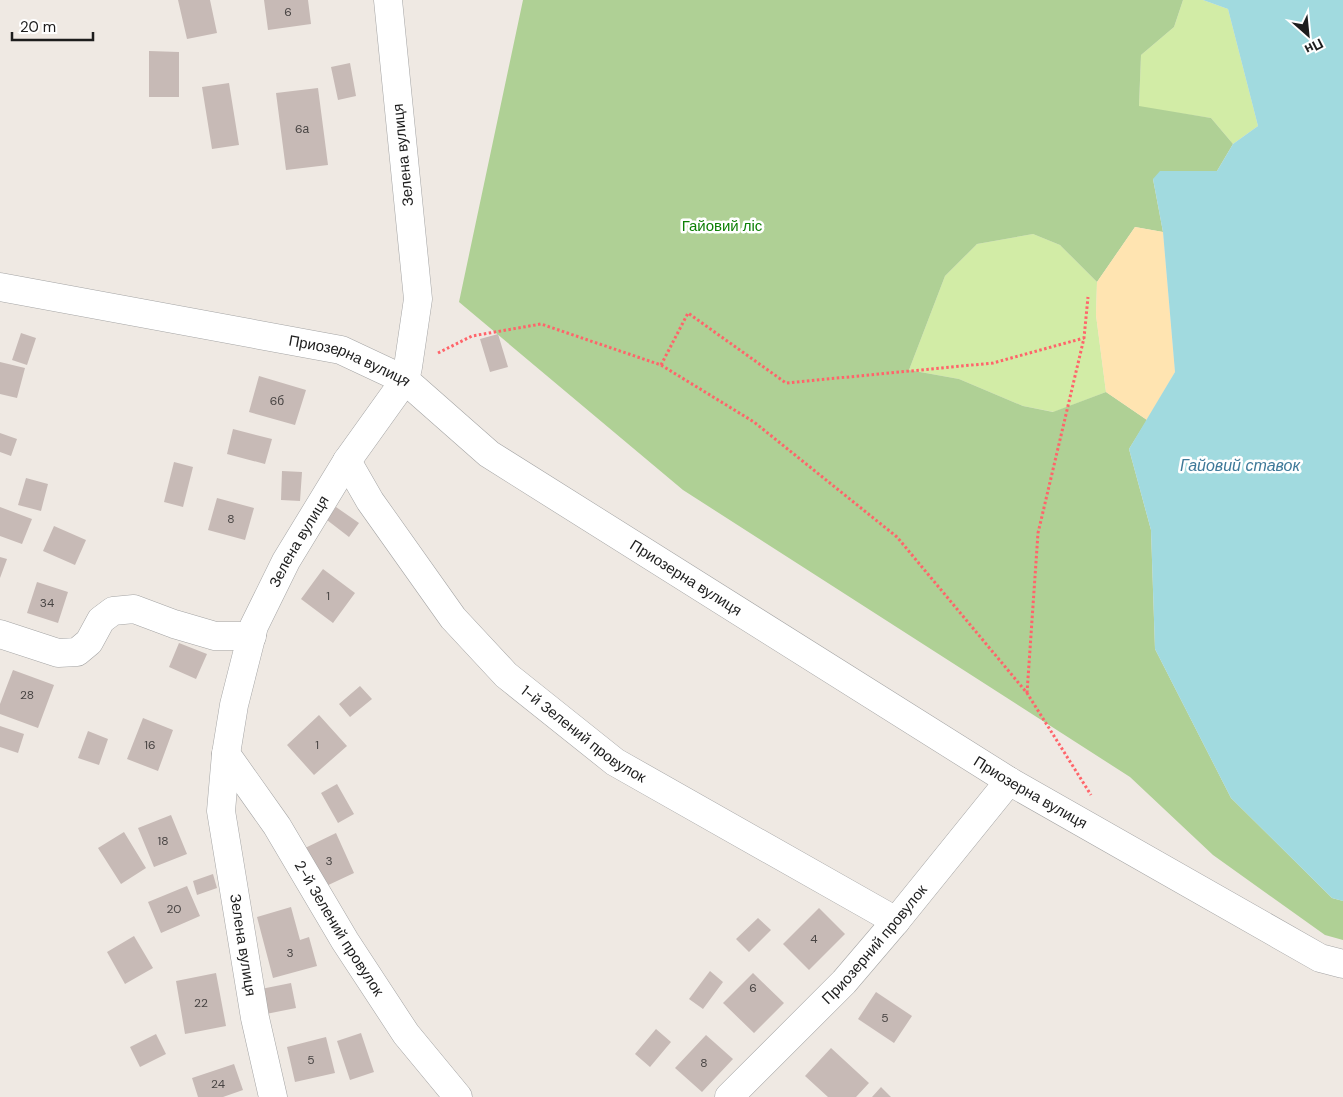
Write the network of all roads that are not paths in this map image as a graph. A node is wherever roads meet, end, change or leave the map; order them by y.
1 (388, 0) edge
2 (0, 287) edge
3 (407, 374) junction
4 (347, 461) junction
5 (0, 634) edge
6 (252, 636) junction
7 (226, 754) junction
8 (1009, 781) junction
9 (896, 921) junction
10 (1343, 964) edge
11 (273, 1097) edge
12 (458, 1097) edge
13 (729, 1097) edge

1 - 3 street, Зелена вулиця
2 - 3 street, Приозерна вулиця
3 - 4 street, Зелена вулиця
3 - 8 street, Приозерна вулиця
4 - 6 street, Зелена вулиця
4 - 9 street, 1-й Зелений провулок
5 - 6 street
6 - 7 street, Зелена вулиця
7 - 11 street, Зелена вулиця
7 - 12 street, 2-й Зелений провулок
8 - 9 street, Приозерний провулок
8 - 10 street, Приозерна вулиця
9 - 13 street, Приозерний провулок

